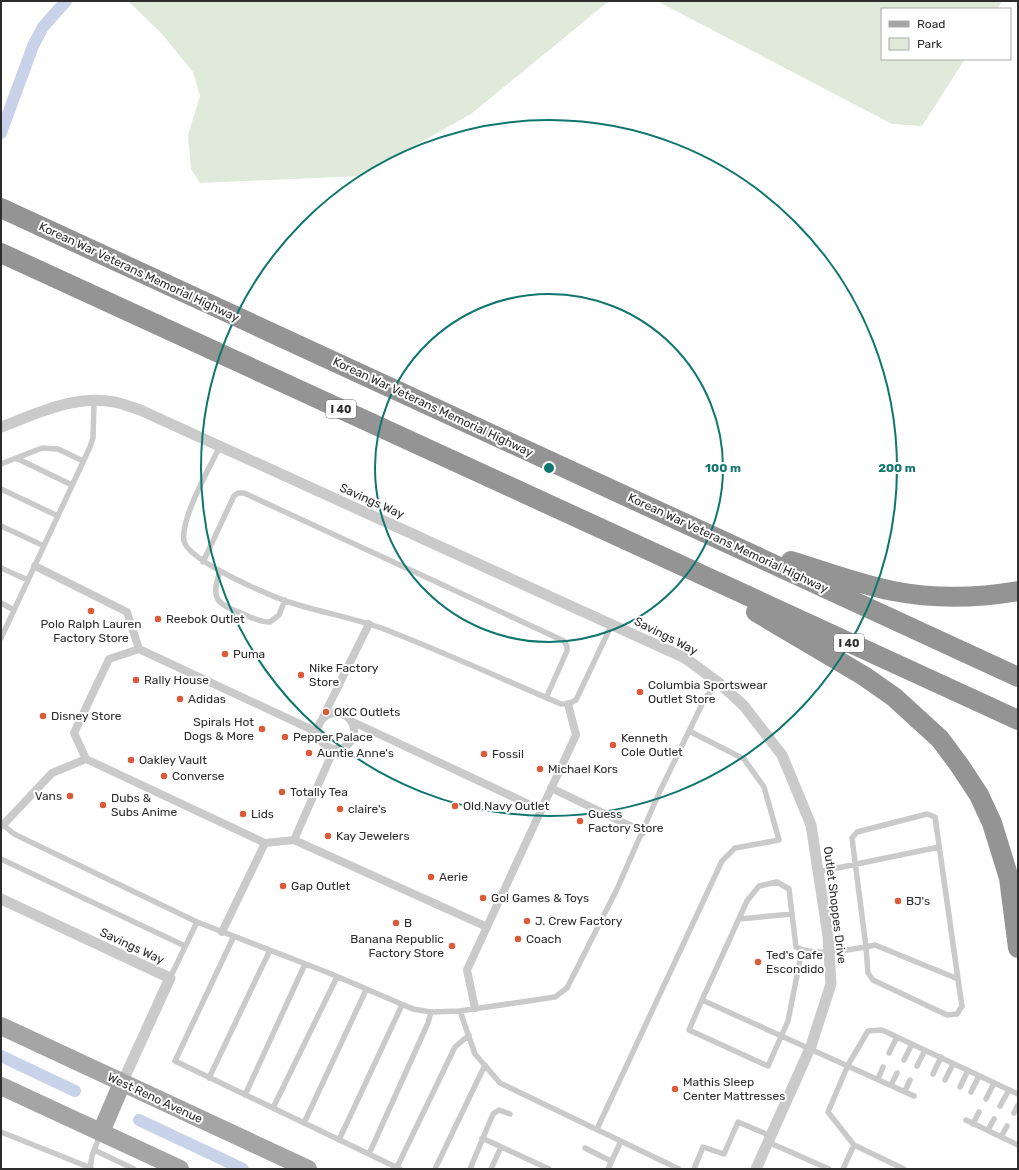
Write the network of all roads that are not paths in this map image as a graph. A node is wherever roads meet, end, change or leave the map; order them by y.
1 (1, 208) edge
2 (1, 253) edge
3 (94, 401) junction
4 (1, 427) edge
5 (220, 446) junction
6 (16, 458) junction
7 (84, 461) junction
8 (1, 464) edge
9 (72, 486) junction
10 (1, 489) edge
11 (58, 516) junction
12 (1, 526) edge
13 (709, 534) junction
14 (44, 546) junction
15 (203, 562) junction
16 (35, 566) junction
17 (681, 566) junction
18 (1, 568) edge
19 (220, 571) junction
20 (28, 580) junction
21 (1018, 591) edge
22 (285, 600) junction
23 (1, 604) edge
24 (14, 610) junction
25 (369, 624) junction
26 (612, 624) junction
27 (1, 638) edge
28 (139, 649) junction
29 (1018, 677) edge
30 (719, 683) junction
31 (546, 698) junction
32 (568, 704) junction
33 (323, 717) junction
34 (1018, 720) edge
35 (351, 721) junction
36 (689, 731) junction
37 (317, 732) junction
38 (334, 749) junction
39 (86, 759) junction
40 (551, 788) junction
41 (541, 810) junction
42 (2, 824) edge
43 (643, 832) junction
44 (294, 840) junction
45 (265, 843) junction
46 (939, 847) junction
47 (1, 859) edge
48 (856, 866) junction
49 (818, 872) junction
50 (1, 899) edge
51 (792, 914) junction
52 (739, 919) junction
53 (197, 922) junction
54 (487, 927) junction
55 (222, 932) junction
56 (234, 936) junction
57 (185, 946) junction
58 (866, 948) junction
59 (1018, 948) edge
60 (270, 950) junction
61 (802, 950) junction
62 (829, 952) junction
63 (305, 964) junction
64 (336, 977) junction
65 (170, 978) junction
66 (958, 979) junction
67 (366, 990) junction
68 (702, 1000) junction
69 (402, 1005) junction
70 (475, 1008) junction
71 (460, 1011) junction
72 (431, 1012) junction
73 (1, 1026) edge
74 (469, 1035) junction
75 (782, 1036) junction
76 (897, 1037) junction
77 (912, 1044) junction
78 (810, 1048) junction
79 (925, 1050) junction
80 (890, 1053) dead end
81 (941, 1058) junction
82 (904, 1060) dead end
83 (953, 1064) junction
84 (485, 1065) junction
85 (848, 1065) junction
86 (917, 1066) dead end
87 (883, 1067) dead end
88 (968, 1070) junction
89 (897, 1073) dead end
90 (933, 1074) dead end
91 (979, 1076) junction
92 (209, 1078) junction
93 (878, 1078) junction
94 (910, 1080) dead end
95 (945, 1080) dead end
96 (122, 1083) junction
97 (994, 1083) junction
98 (891, 1085) junction
99 (1, 1086) edge
100 (960, 1087) dead end
101 (1009, 1090) junction
102 (905, 1092) junction
103 (971, 1092) dead end
104 (1018, 1094) edge
105 (245, 1095) junction
106 (914, 1096) dead end
107 (986, 1099) dead end
108 (1018, 1105) edge
109 (1000, 1106) dead end
110 (273, 1108) junction
111 (979, 1112) dead end
112 (1014, 1113) dead end
113 (510, 1114) dead end
114 (994, 1119) dead end
115 (966, 1120) dead end
116 (304, 1123) junction
117 (973, 1124) junction
118 (1007, 1126) dead end
119 (597, 1129) junction
120 (988, 1130) junction
121 (1, 1132) edge
122 (101, 1132) junction
123 (1001, 1137) junction
124 (482, 1138) junction
125 (770, 1139) junction
126 (339, 1140) junction
127 (621, 1141) junction
128 (854, 1145) junction
129 (1018, 1145) edge
130 (501, 1147) junction
131 (585, 1148) dead end
132 (94, 1150) junction
133 (369, 1154) junction
134 (611, 1161) junction
135 (398, 1168) edge
136 (672, 1168) edge
137 (90, 1169) edge
138 (134, 1169) edge
139 (180, 1169) edge
140 (308, 1169) edge
141 (435, 1169) edge
142 (470, 1169) edge
143 (491, 1169) edge
144 (549, 1169) edge
145 (608, 1169) edge
146 (679, 1169) edge
147 (694, 1169) edge
148 (756, 1169) edge
149 (828, 1169) edge
150 (843, 1169) edge
151 (904, 1169) edge

1 - 13 highway, Korean War Veterans Memorial Highway
2 - 17 highway, I 40
3 - 4 street, Savings Way
3 - 5 street, Savings Way
3 - 7 lane
5 - 15 lane
5 - 26 street, Savings Way
6 - 7 lane
6 - 8 lane
6 - 9 lane
7 - 9 lane
9 - 11 lane
10 - 11 lane
11 - 14 lane
12 - 14 lane
13 - 21 highway
13 - 29 highway, Korean War Veterans Memorial Highway
14 - 16 lane
15 - 19 lane
15 - 31 lane
16 - 20 lane
16 - 28 street
17 - 34 highway, I 40
17 - 59 highway
18 - 20 lane
19 - 22 lane
19 - 22 lane
20 - 24 lane
22 - 25 lane
23 - 24 lane
24 - 27 lane
25 - 31 lane
25 - 33 street
26 - 30 street, Savings Way
26 - 32 lane
28 - 37 street
28 - 39 street
30 - 36 lane
30 - 49 street, Outlet Shoppes Drive
31 - 32 lane
32 - 40 street
33 - 35 street
33 - 37 street
35 - 38 street
35 - 41 street
36 - 43 lane
36 - 119 lane
37 - 38 street
38 - 44 street
39 - 42 street
39 - 45 street
40 - 41 street
40 - 43 street
41 - 54 street
42 - 53 lane
43 - 70 lane
44 - 45 street
44 - 54 street
45 - 55 street
46 - 48 lane
46 - 48 lane
46 - 66 lane
47 - 57 lane
48 - 49 lane
48 - 58 lane
49 - 62 street, Outlet Shoppes Drive
50 - 65 street, Savings Way
51 - 52 lane
51 - 52 lane
51 - 61 lane
52 - 68 lane
53 - 55 lane
53 - 57 lane
54 - 70 street
55 - 56 lane
56 - 60 lane
56 - 92 lane
57 - 65 lane
58 - 62 lane
58 - 66 lane
58 - 66 lane
60 - 63 lane
60 - 92 lane
61 - 62 lane
61 - 75 lane
62 - 78 street, Outlet Shoppes Drive
63 - 64 lane
63 - 105 lane
64 - 67 lane
64 - 110 lane
65 - 96 street, Savings Way
67 - 69 lane
67 - 116 lane
68 - 75 lane
68 - 75 lane
69 - 72 lane
69 - 126 lane
70 - 71 lane
71 - 72 lane
71 - 74 lane
72 - 133 lane
73 - 96 main road, West Reno Avenue
74 - 84 lane
74 - 135 lane
75 - 78 lane
76 - 77 lane
76 - 80 lane
76 - 85 lane
77 - 79 lane
77 - 82 lane
78 - 85 lane
78 - 125 street, Outlet Shoppes Drive
79 - 81 lane
79 - 86 lane
81 - 83 lane
81 - 90 lane
83 - 88 lane
83 - 95 lane
84 - 119 lane
84 - 141 lane
85 - 93 lane
85 - 128 lane
87 - 93 lane
88 - 91 lane
88 - 100 lane
89 - 98 lane
91 - 97 lane
91 - 103 lane
92 - 105 lane
93 - 98 lane
94 - 102 lane
96 - 122 main road
96 - 140 main road, West Reno Avenue
97 - 101 lane
97 - 107 lane
98 - 102 lane
99 - 122 main road
101 - 104 lane
101 - 109 lane
102 - 106 lane
105 - 110 lane
108 - 112 lane
110 - 116 lane
111 - 117 lane
113 - 124 lane
114 - 120 lane
115 - 117 lane
116 - 126 lane
117 - 120 lane
118 - 123 lane
119 - 127 lane
120 - 123 lane
121 - 137 lane
122 - 132 lane
122 - 139 main road
123 - 129 lane
124 - 130 lane
124 - 142 lane
125 - 147 lane
125 - 148 street, Outlet Shoppes Drive
125 - 149 lane
126 - 133 lane
127 - 134 lane
127 - 136 lane
128 - 150 lane
128 - 151 lane
130 - 143 lane
130 - 144 lane
131 - 134 lane
132 - 137 lane
132 - 138 lane
133 - 135 lane
134 - 145 lane
136 - 146 lane

